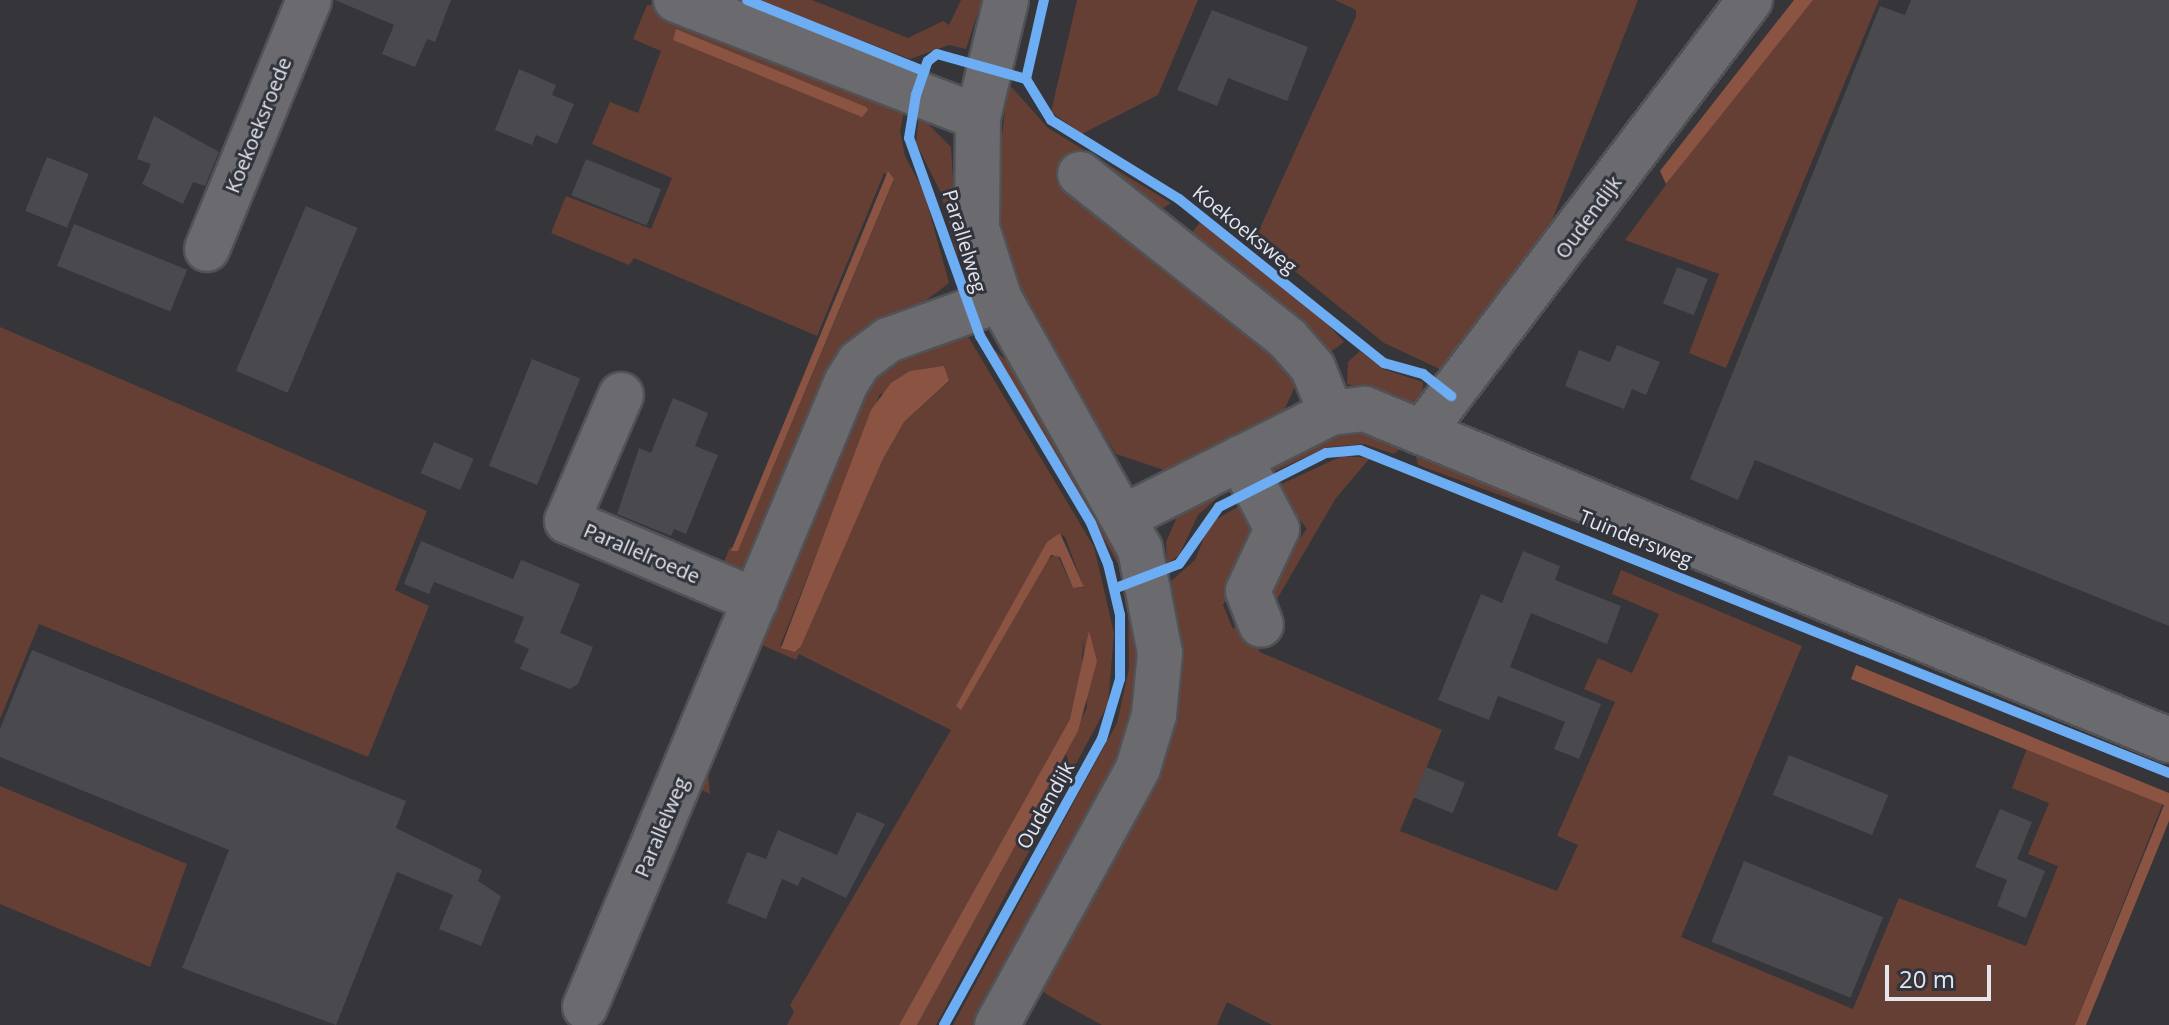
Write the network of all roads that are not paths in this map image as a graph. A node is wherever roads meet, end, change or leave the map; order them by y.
1 (309, 0) edge
2 (676, 0) edge
3 (1006, 0) edge
4 (1750, 0) edge
5 (978, 117) junction
6 (1080, 174) dead end
7 (207, 249) dead end
8 (1000, 300) junction
9 (621, 395) dead end
10 (1331, 413) junction
11 (1423, 431) junction
12 (1240, 458) junction
13 (1126, 516) junction
14 (756, 601) junction
15 (1261, 625) dead end
16 (2169, 740) edge
17 (585, 1007) dead end
18 (997, 1025) edge

1 - 7 street, Koekoeksroede
2 - 5 street
3 - 5 street, Parallelweg
4 - 11 street, Oudendijk
5 - 8 street, Parallelweg
6 - 10 street
8 - 13 street, Parallelweg
8 - 14 street, Parallelweg
9 - 14 street, Parallelroede
10 - 11 street, Tuindersweg
10 - 12 street, Tuindersweg
11 - 16 street, Tuindersweg
12 - 13 street, Tuindersweg
12 - 15 street
13 - 18 street
14 - 17 street, Parallelweg

